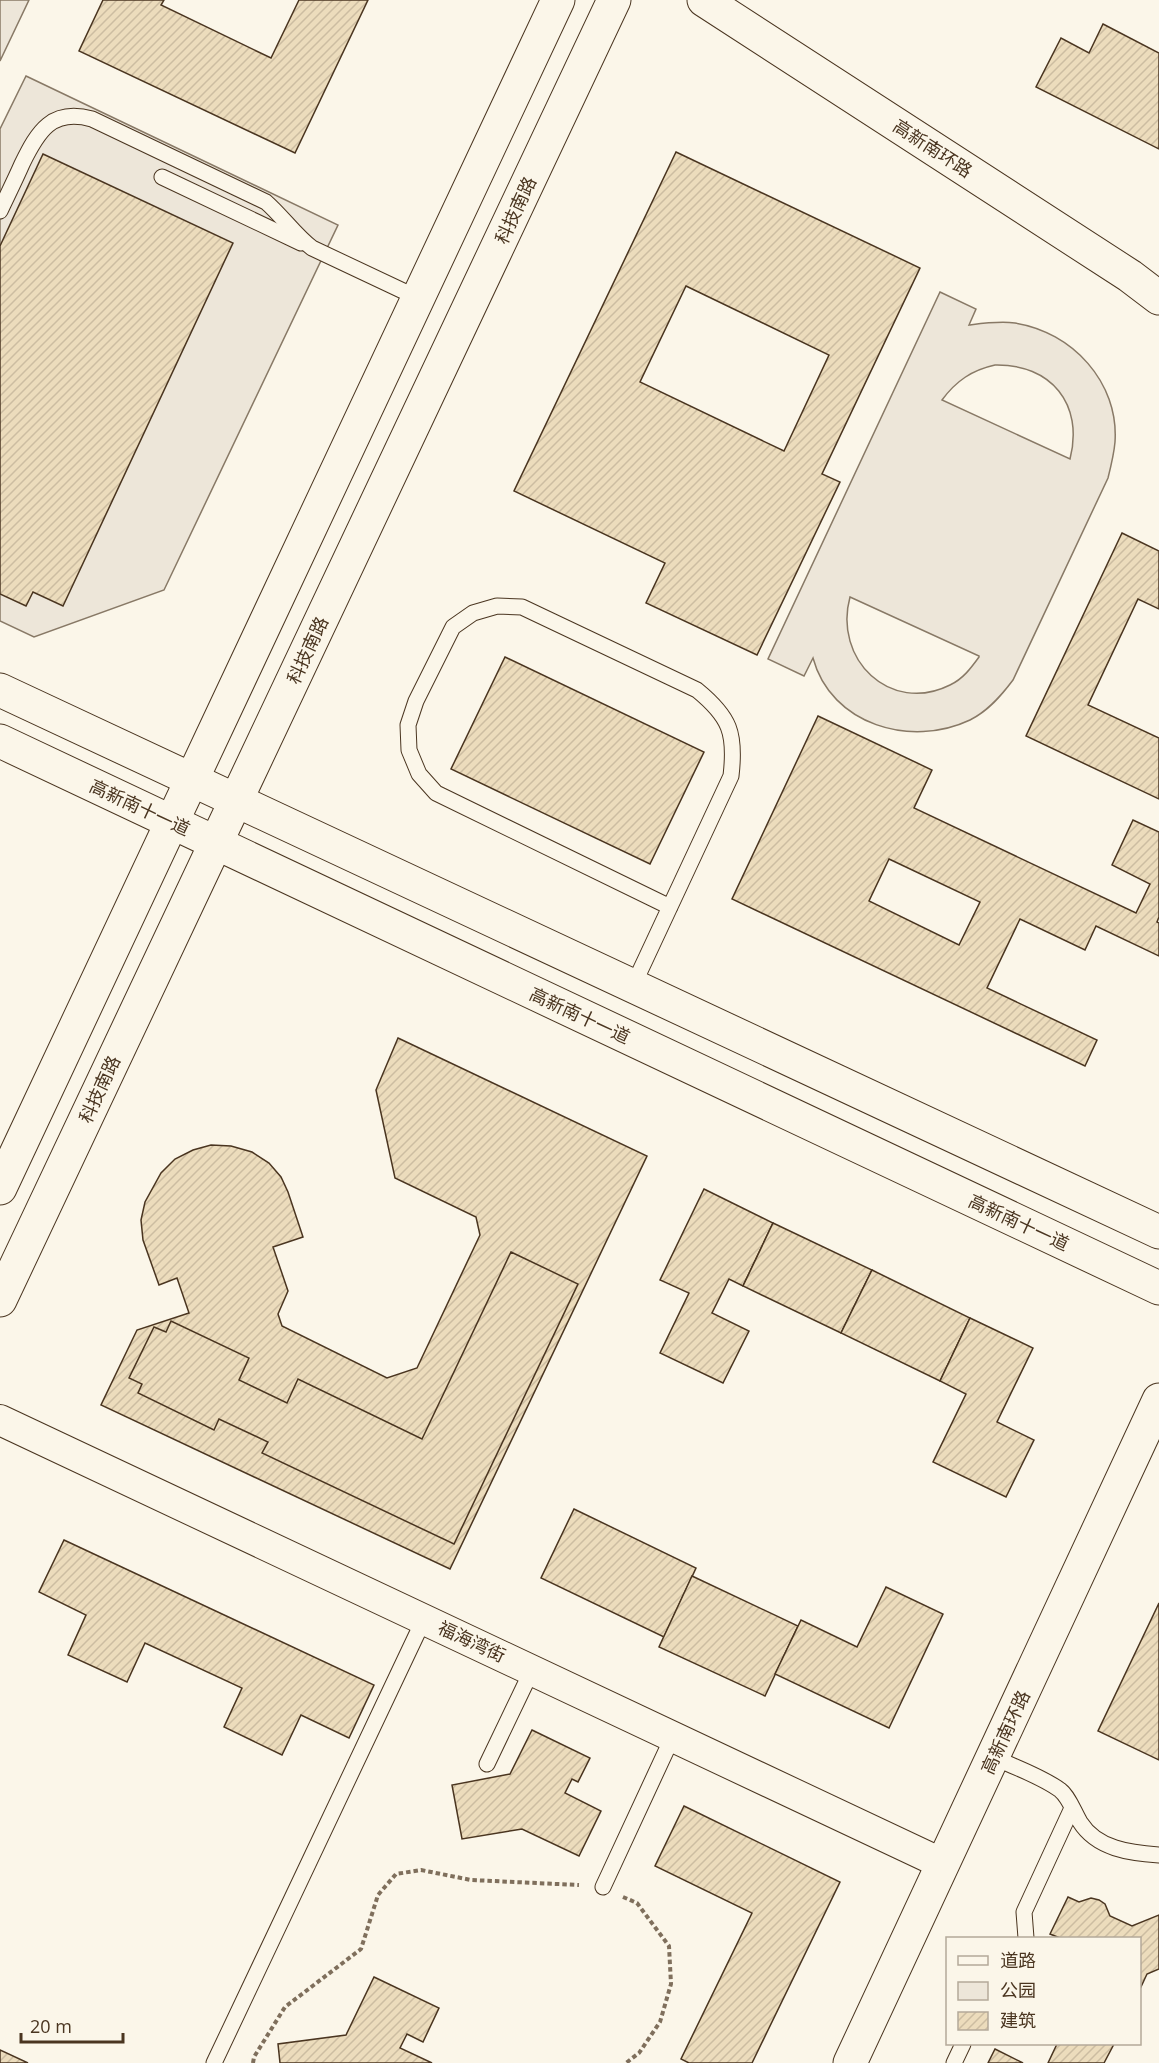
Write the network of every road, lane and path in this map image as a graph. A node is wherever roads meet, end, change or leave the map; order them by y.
1 (558, 0) edge
2 (614, 0) edge
3 (704, 0) edge
4 (162, 177) dead end
5 (0, 211) edge
6 (312, 248) junction
7 (418, 298) junction
8 (1159, 298) edge
9 (0, 690) edge
10 (0, 741) edge
11 (192, 780) junction
12 (236, 801) junction
13 (172, 822) junction
14 (216, 843) junction
15 (670, 907) junction
16 (633, 986) junction
17 (0, 1188) edge
18 (1159, 1232) edge
19 (1159, 1288) edge
20 (0, 1300) edge
21 (1159, 1400) edge
22 (0, 1420) edge
23 (424, 1619) junction
24 (532, 1670) junction
25 (673, 1736) junction
26 (993, 1757) junction
27 (487, 1764) dead end
28 (1072, 1808) junction
29 (1159, 1855) edge
30 (943, 1864) junction
31 (603, 1887) junction
32 (1026, 1937) edge
33 (962, 2045) edge
34 (214, 2063) edge
35 (253, 2063) edge
36 (626, 2063) edge
37 (850, 2063) edge
38 (954, 2063) edge

1 - 7 street
2 - 12 street, 科技南路
3 - 8 street, 高新南环路
4 - 6 lane
5 - 6 lane
6 - 7 lane
7 - 11 street
9 - 11 street
10 - 13 street, 高新南十一道
11 - 12 street
11 - 13 street
12 - 14 street, 科技南路
12 - 16 street
13 - 14 street, 高新南十一道
13 - 17 street
14 - 19 street, 高新南十一道
14 - 20 street, 科技南路
15 - 15 lane
15 - 16 lane
16 - 18 street
21 - 26 street, 高新南环路
22 - 23 street, 福海湾街
23 - 24 street, 福海湾街
23 - 34 lane
24 - 25 street, 福海湾街
24 - 27 lane
25 - 30 street, 福海湾街
25 - 31 lane
26 - 28 lane
26 - 30 street, 高新南环路
28 - 29 lane
28 - 32 lane
30 - 37 street, 高新南环路
31 - 35 path
31 - 36 path
33 - 38 lane

